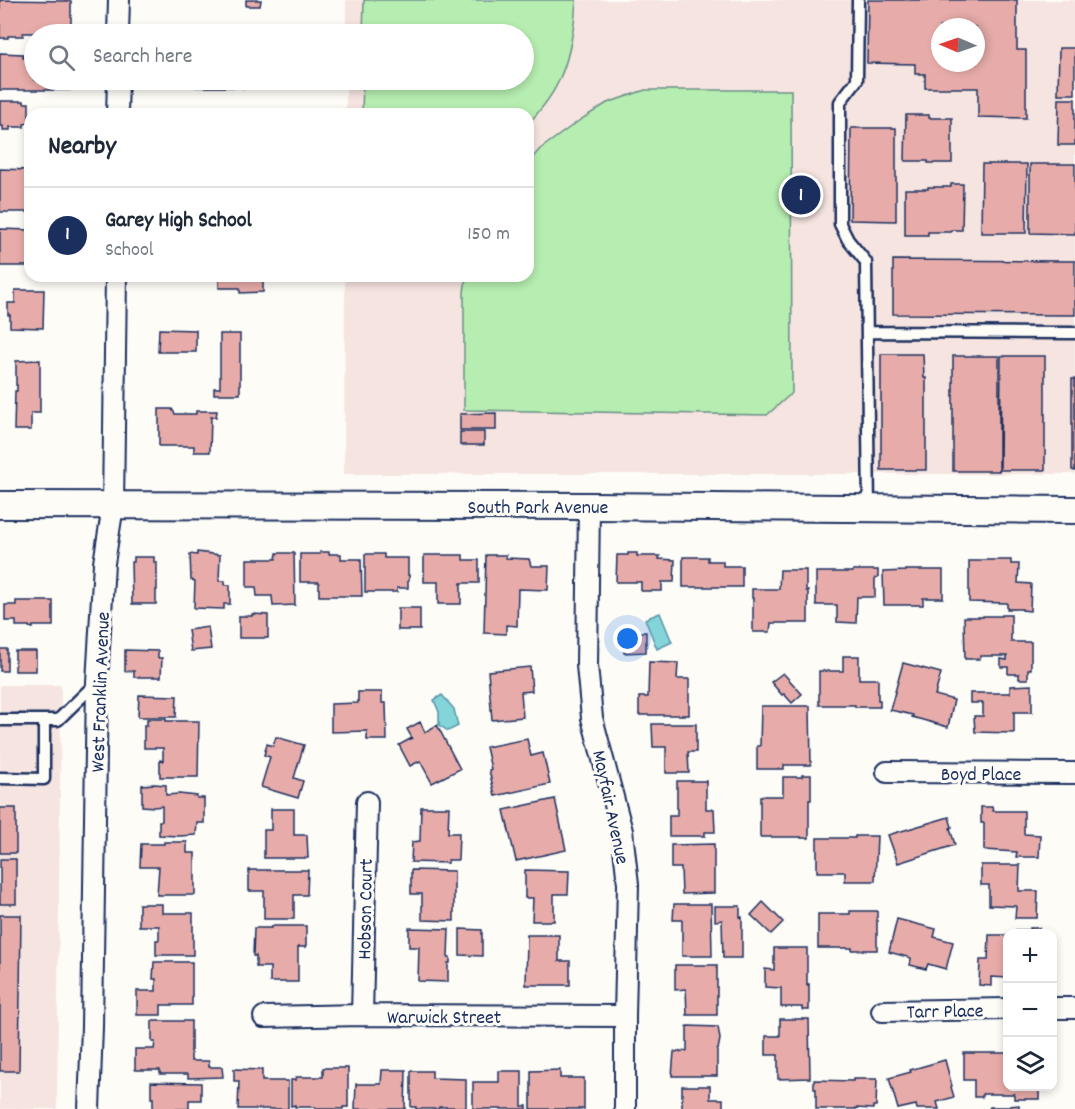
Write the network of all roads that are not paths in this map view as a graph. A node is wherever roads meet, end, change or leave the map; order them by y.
1 (118, 0) edge
2 (858, 0) edge
3 (118, 24) edge
4 (118, 90) edge
5 (117, 108) edge
6 (116, 282) edge
7 (867, 332) junction
8 (1075, 333) edge
9 (0, 505) edge
10 (113, 506) junction
11 (589, 506) junction
12 (869, 508) junction
13 (1075, 510) edge
14 (97, 682) junction
15 (0, 720) edge
16 (44, 721) junction
17 (887, 772) dead end
18 (1075, 773) edge
19 (0, 778) edge
20 (367, 802) dead end
21 (1057, 1008) edge
22 (1075, 1008) edge
23 (1003, 1009) edge
24 (882, 1011) dead end
25 (362, 1015) junction
26 (625, 1016) junction
27 (264, 1017) dead end
28 (89, 1109) edge
29 (626, 1109) edge

1 - 3 street
2 - 7 lane
4 - 5 street
6 - 10 street, West Franklin Avenue
7 - 8 lane
7 - 12 lane
9 - 10 street, South Park Avenue
10 - 11 street, South Park Avenue
10 - 14 street, West Franklin Avenue
11 - 12 street, South Park Avenue
11 - 26 street, Mayfair Avenue
12 - 13 street, South Park Avenue
14 - 16 lane
14 - 28 street, West Franklin Avenue
15 - 16 lane
16 - 19 lane
17 - 18 street, Boyd Place
20 - 25 street, Hobson Court
21 - 22 street
23 - 24 street, Tarr Place
25 - 26 street, Warwick Street
25 - 27 street, Warwick Street
26 - 29 street, Mayfair Avenue

